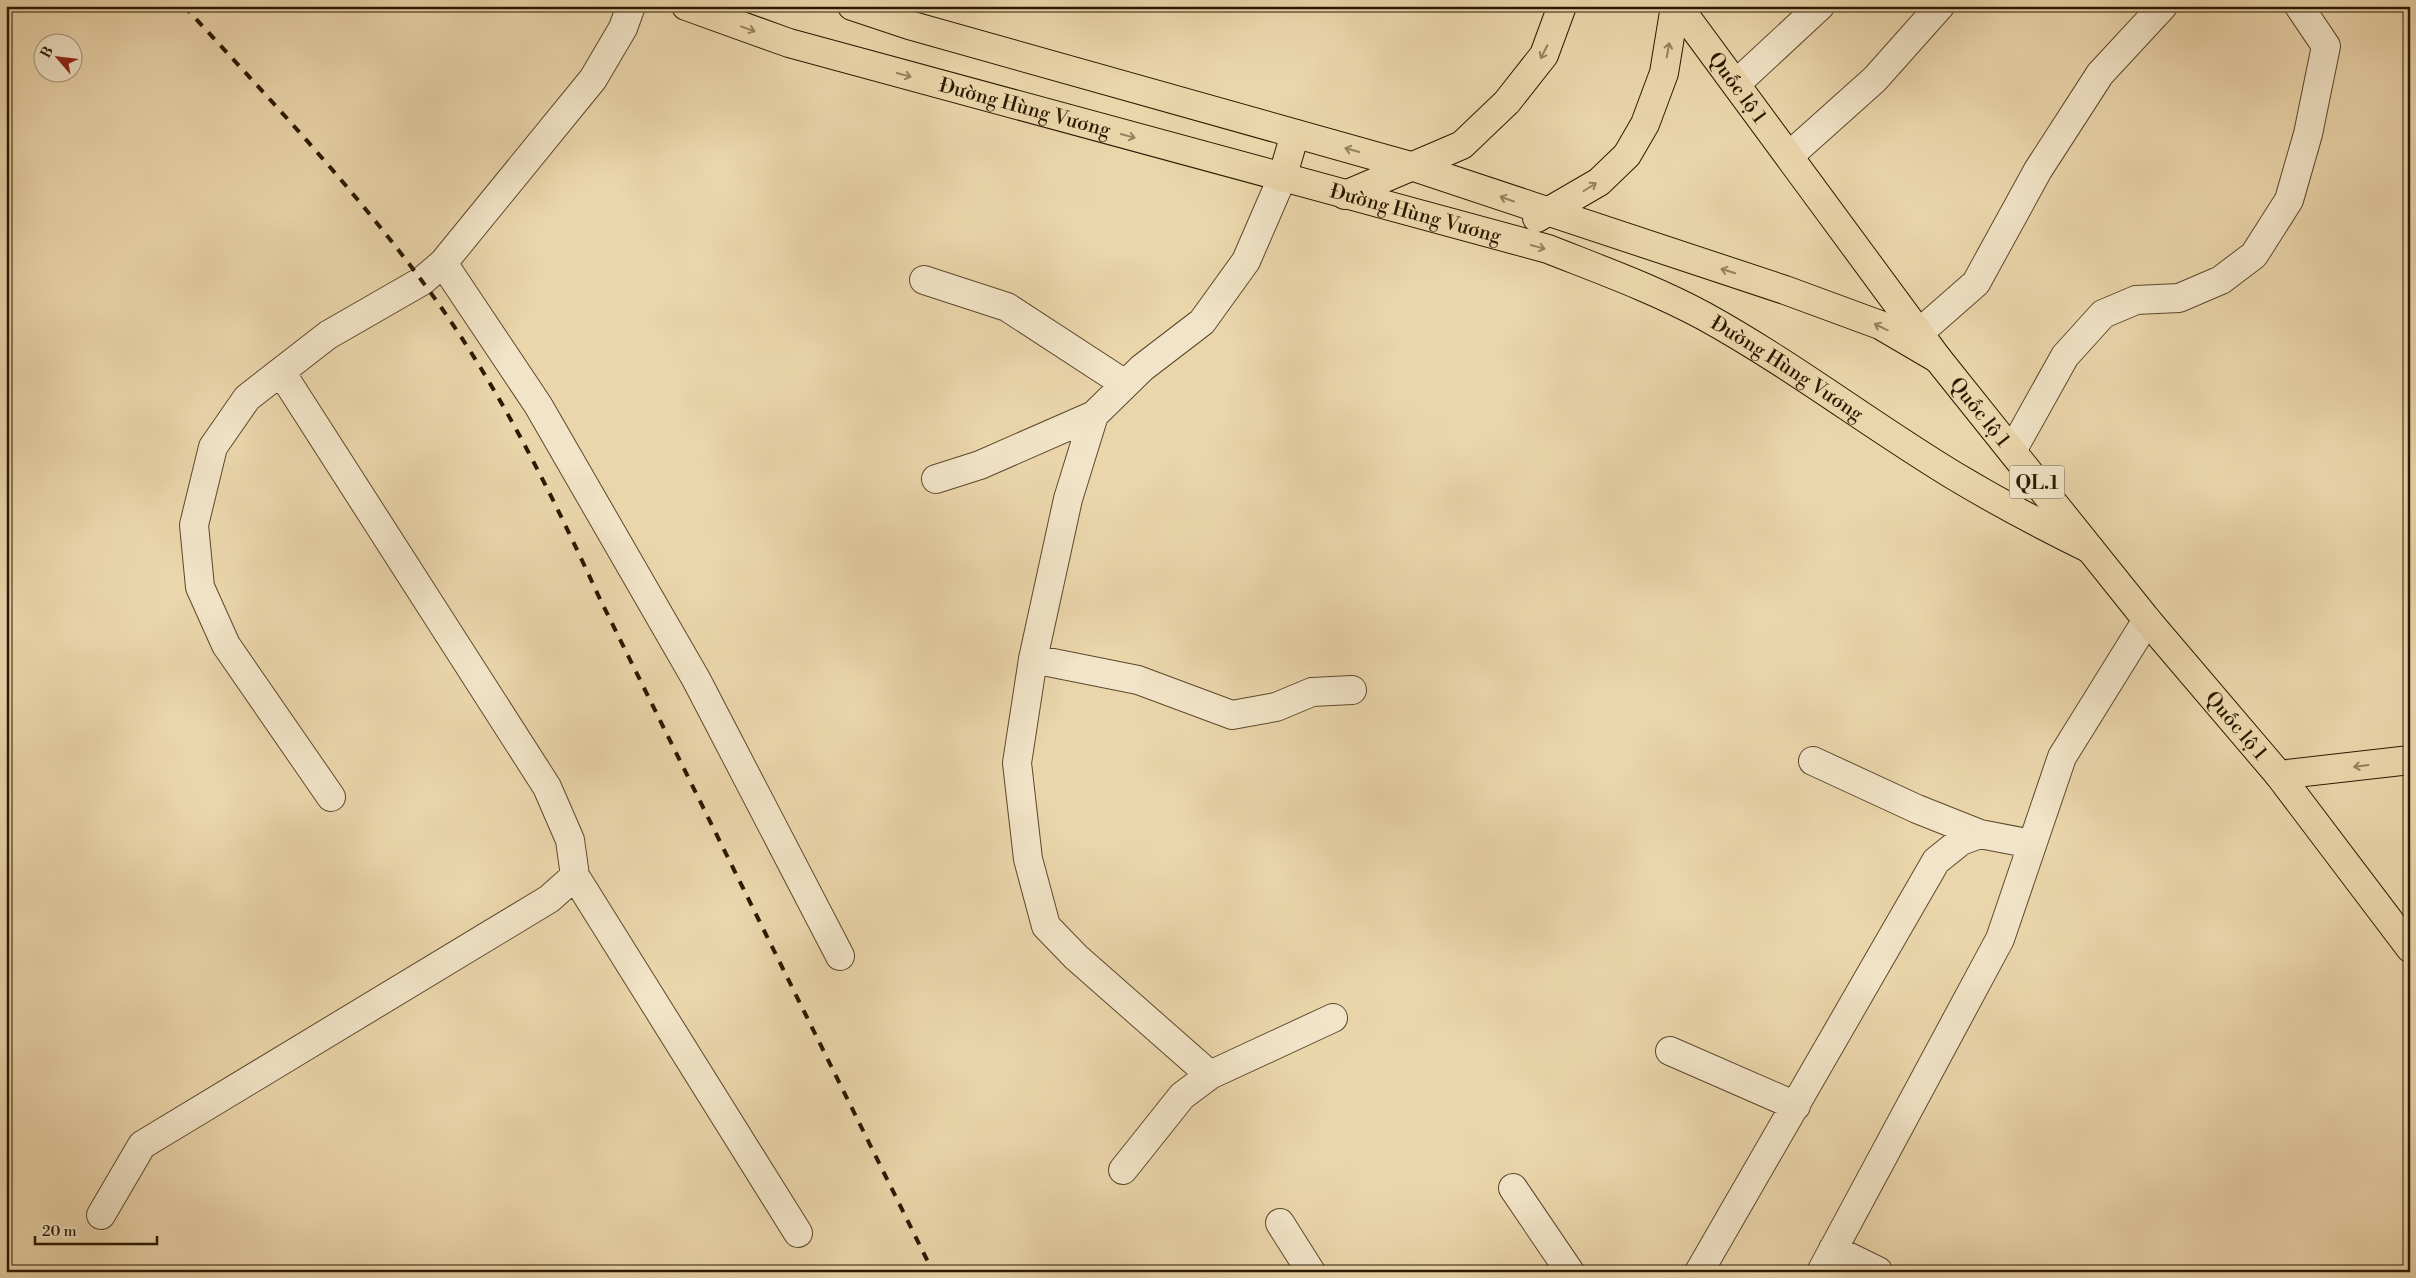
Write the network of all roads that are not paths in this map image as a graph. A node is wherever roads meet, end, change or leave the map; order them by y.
1 (631, 6) edge
2 (686, 6) edge
3 (852, 6) edge
4 (1562, 6) edge
5 (1677, 6) edge
6 (1820, 6) edge
7 (1940, 6) edge
8 (2163, 6) edge
9 (2299, 6) edge
10 (1736, 84) junction
11 (1294, 134) junction
12 (1789, 156) junction
13 (1414, 167) junction
14 (1282, 178) junction
15 (1345, 195) junction
16 (1549, 213) junction
17 (1495, 236) junction
18 (443, 263) junction
19 (924, 280) dead end
20 (1919, 333) junction
21 (1938, 359) junction
22 (281, 372) junction
23 (1125, 384) junction
24 (1094, 415) junction
25 (2012, 452) junction
26 (936, 479) dead end
27 (2090, 548) junction
28 (2147, 620) junction
29 (1033, 659) junction
30 (1352, 690) dead end
31 (2410, 760) edge
32 (1813, 761) dead end
33 (2279, 775) junction
34 (332, 797) dead end
35 (1980, 834) junction
36 (2032, 844) junction
37 (575, 876) junction
38 (2410, 948) edge
39 (840, 956) dead end
40 (1333, 1018) dead end
41 (1670, 1051) dead end
42 (1210, 1075) junction
43 (1796, 1106) junction
44 (1123, 1170) dead end
45 (1513, 1188) dead end
46 (101, 1215) dead end
47 (1280, 1223) dead end
48 (798, 1233) dead end
49 (1827, 1260) edge
50 (1878, 1271) edge
51 (1311, 1272) edge
52 (1570, 1272) edge
53 (1699, 1272) edge

1 - 18 street
2 -> 14 main road, Đường Hùng Vương
3 - 11 main road, Đường Hùng Vương
4 -> 13 main road
5 - 10 main road, Quốc lộ 1 / QL.1
16 -> 5 main road
6 - 10 street
7 - 12 street
8 - 20 street
9 - 25 street
10 - 12 main road, Quốc lộ 1 / QL.1
13 -> 11 main road, Đường Hùng Vương
11 - 14 main road
12 - 20 main road, Quốc lộ 1 / QL.1
13 - 15 main road
16 -> 13 main road, Đường Hùng Vương
14 - 15 main road, Đường Hùng Vương
14 - 23 street
15 - 17 main road, Đường Hùng Vương
16 - 17 main road
21 -> 16 main road, Đường Hùng Vương
17 -> 27 main road, Đường Hùng Vương
18 - 22 street
18 - 39 street
19 - 23 street
20 - 21 main road, Quốc lộ 1 / QL.1
21 - 25 main road, Quốc lộ 1 / QL.1
22 - 34 street
22 - 37 street
23 - 24 street
24 - 26 street
24 - 29 street
25 - 27 main road, Quốc lộ 1 / QL.1
27 - 28 main road, Quốc lộ 1 / QL.1
28 - 33 main road, Quốc lộ 1 / QL.1
28 - 36 street
29 - 30 street
29 - 42 street
31 -> 33 main road
32 - 35 street
33 - 38 main road, Quốc lộ 1 / QL.1
35 - 36 street
35 - 43 street
36 - 49 street
37 - 46 street
37 - 48 street
40 - 42 street
41 - 43 street
42 - 44 street
43 - 53 street
45 - 52 street
47 - 51 street
49 - 50 street

